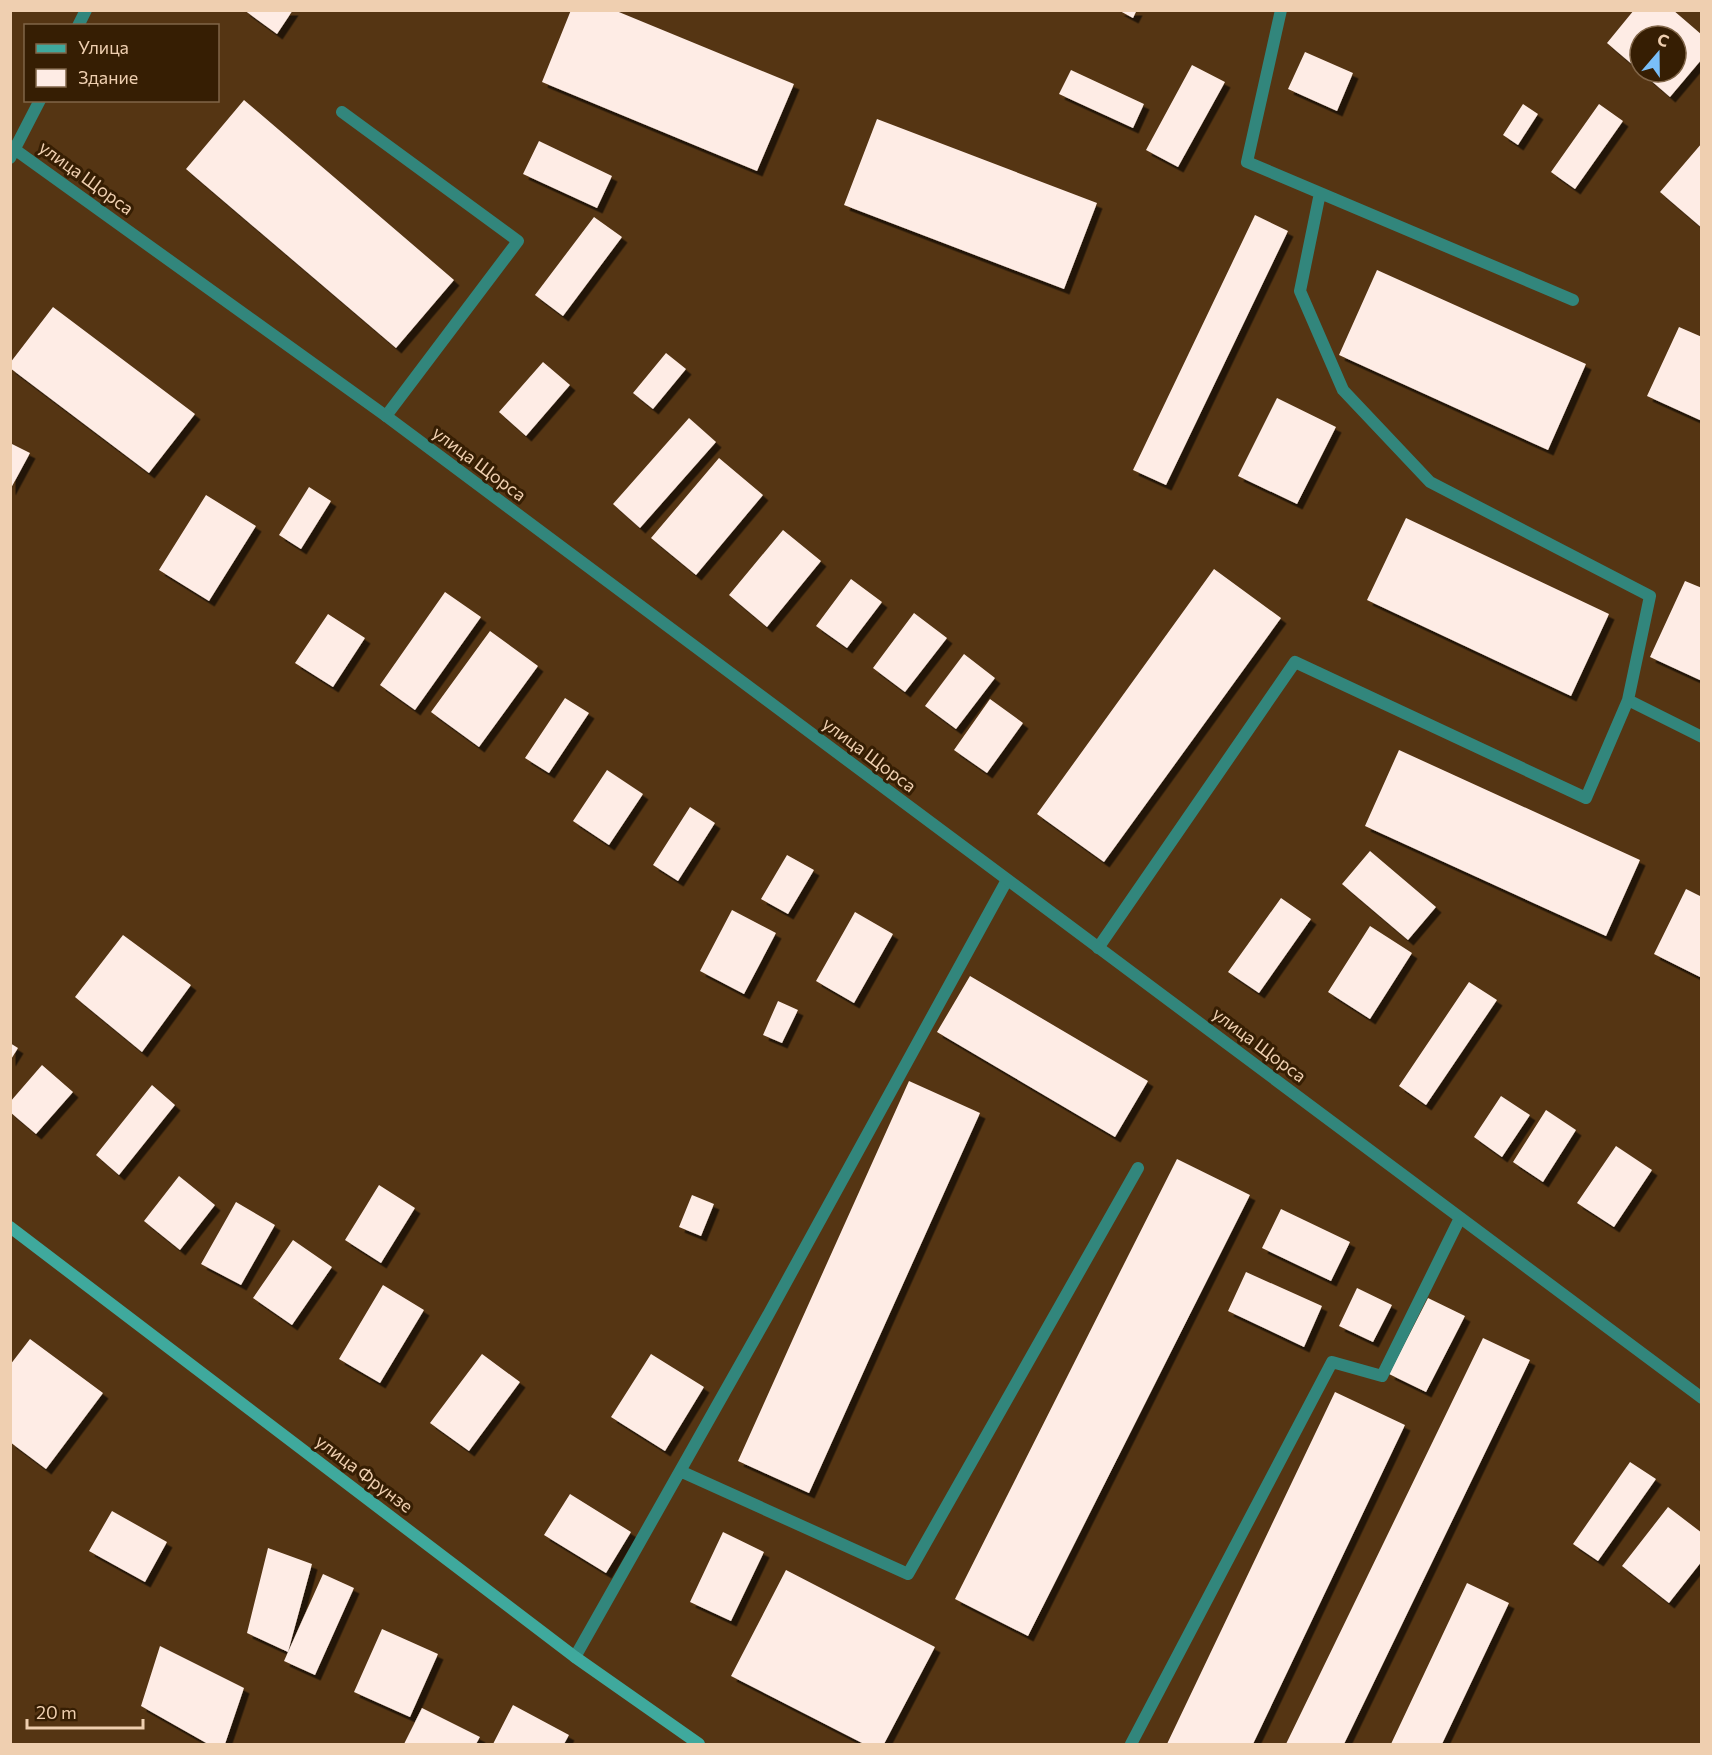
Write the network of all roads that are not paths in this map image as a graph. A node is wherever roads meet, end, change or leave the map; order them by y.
1 (86, 10) edge
2 (1281, 10) edge
3 (79, 24) edge
4 (39, 102) edge
5 (342, 112) dead end
6 (12, 151) edge
7 (1320, 193) junction
8 (1573, 300) dead end
9 (386, 416) junction
10 (1628, 700) junction
11 (1701, 737) edge
12 (1007, 880) junction
13 (1098, 948) junction
14 (1138, 1168) dead end
15 (1460, 1218) junction
16 (10, 1227) edge
17 (1701, 1398) edge
18 (680, 1471) junction
19 (575, 1658) junction
20 (699, 1744) edge
21 (1131, 1744) edge

1 - 3 street
2 - 7 street
4 - 6 street
5 - 9 street
6 - 9 street, улица Щорса
7 - 8 street
7 - 10 street
9 - 12 street, улица Щорса
10 - 11 street
10 - 13 street
12 - 13 street, улица Щорса
12 - 18 street
13 - 15 street, улица Щорса
14 - 18 street
15 - 17 street, улица Щорса
15 - 21 street
16 - 19 main road, улица Фрунзе
18 - 19 street
19 - 20 main road, улица Фрунзе

